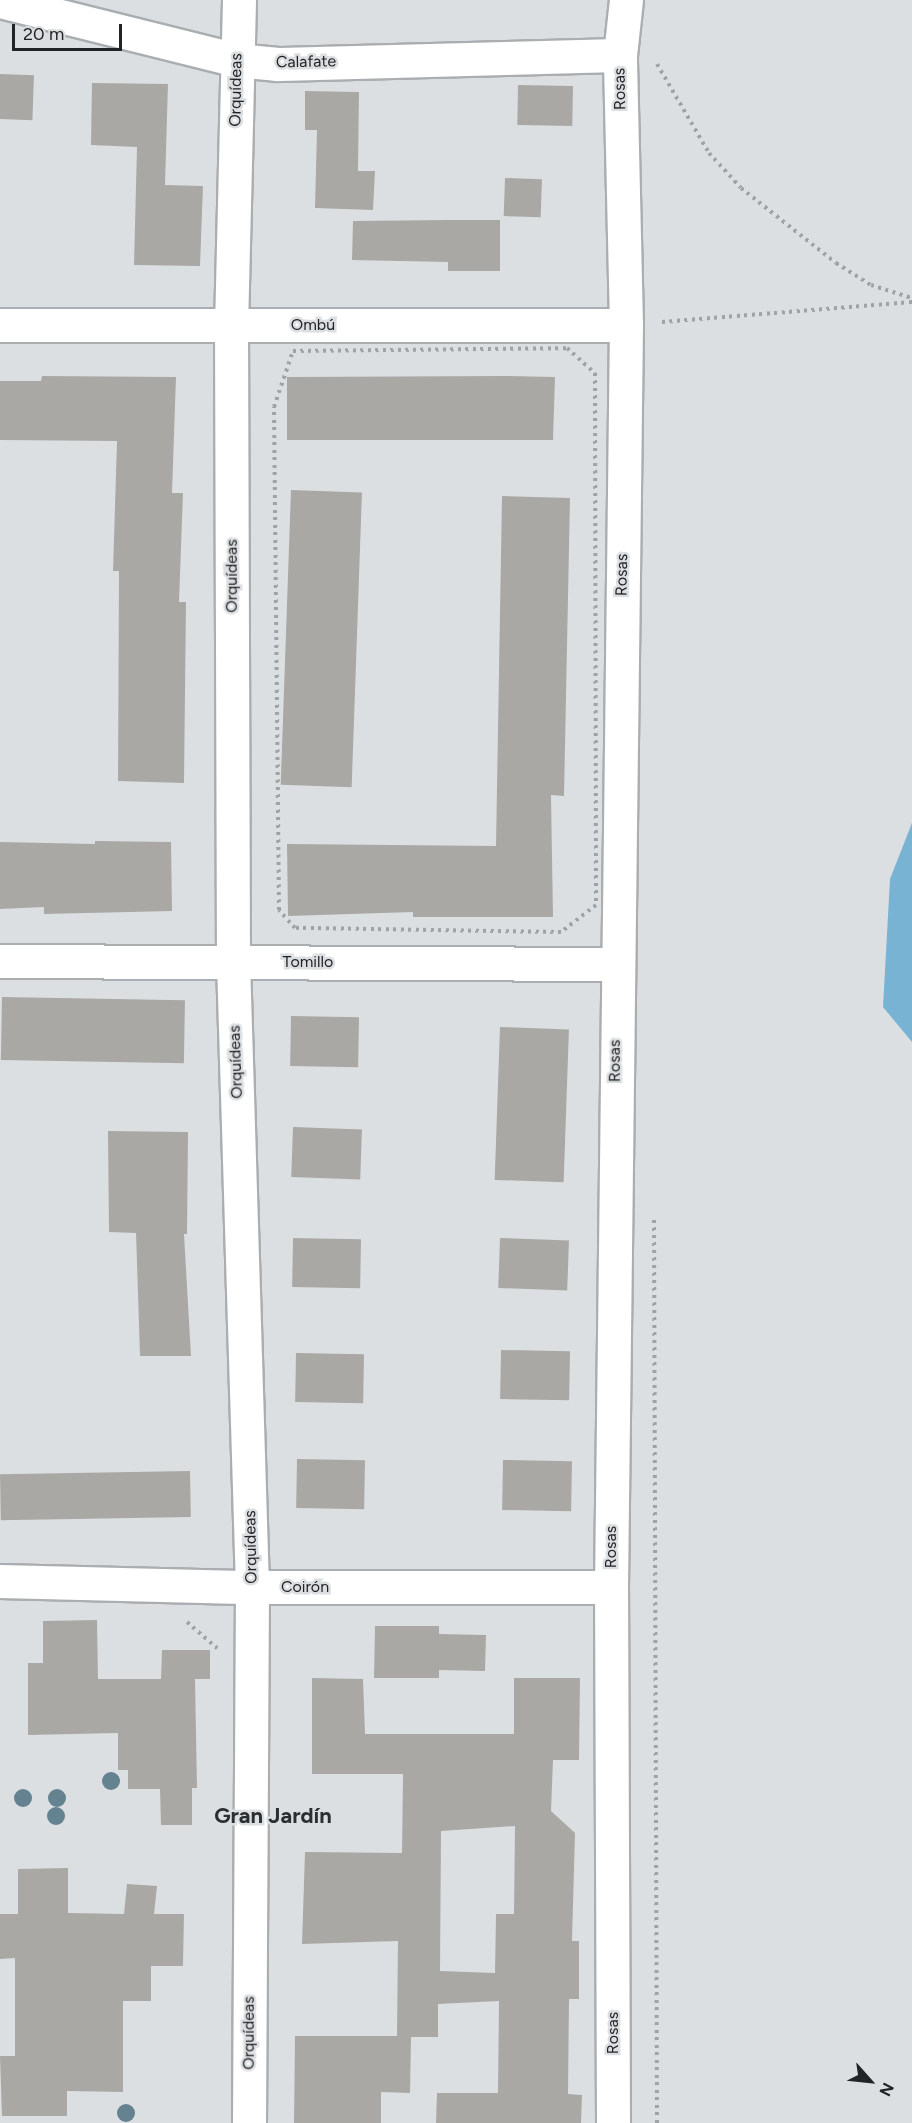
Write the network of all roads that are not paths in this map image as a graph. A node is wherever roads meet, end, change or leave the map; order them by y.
1 (238, 0) edge
2 (626, 0) edge
3 (0, 1) edge
4 (620, 56) junction
5 (236, 60) junction
6 (0, 325) edge
7 (231, 325) junction
8 (626, 325) junction
9 (0, 961) edge
10 (233, 962) junction
11 (615, 964) junction
12 (0, 1581) edge
13 (252, 1587) junction
14 (611, 1587) junction
15 (249, 2123) edge
16 (613, 2123) edge

1 - 5 street, Orquídeas
2 - 4 street, Rosas
3 - 5 street, Calafate
4 - 5 street, Calafate
4 - 8 street, Rosas
5 - 7 street, Orquídeas
6 - 7 street, Ombú
7 - 8 street, Ombú
7 - 10 street, Orquídeas
8 - 11 street, Rosas
9 - 10 street, Tomillo
10 - 11 street, Tomillo
10 - 13 street, Orquídeas
11 - 14 street, Rosas
12 - 13 street, Coirón
13 - 14 street, Coirón
13 - 15 street, Orquídeas
14 - 16 street, Rosas

